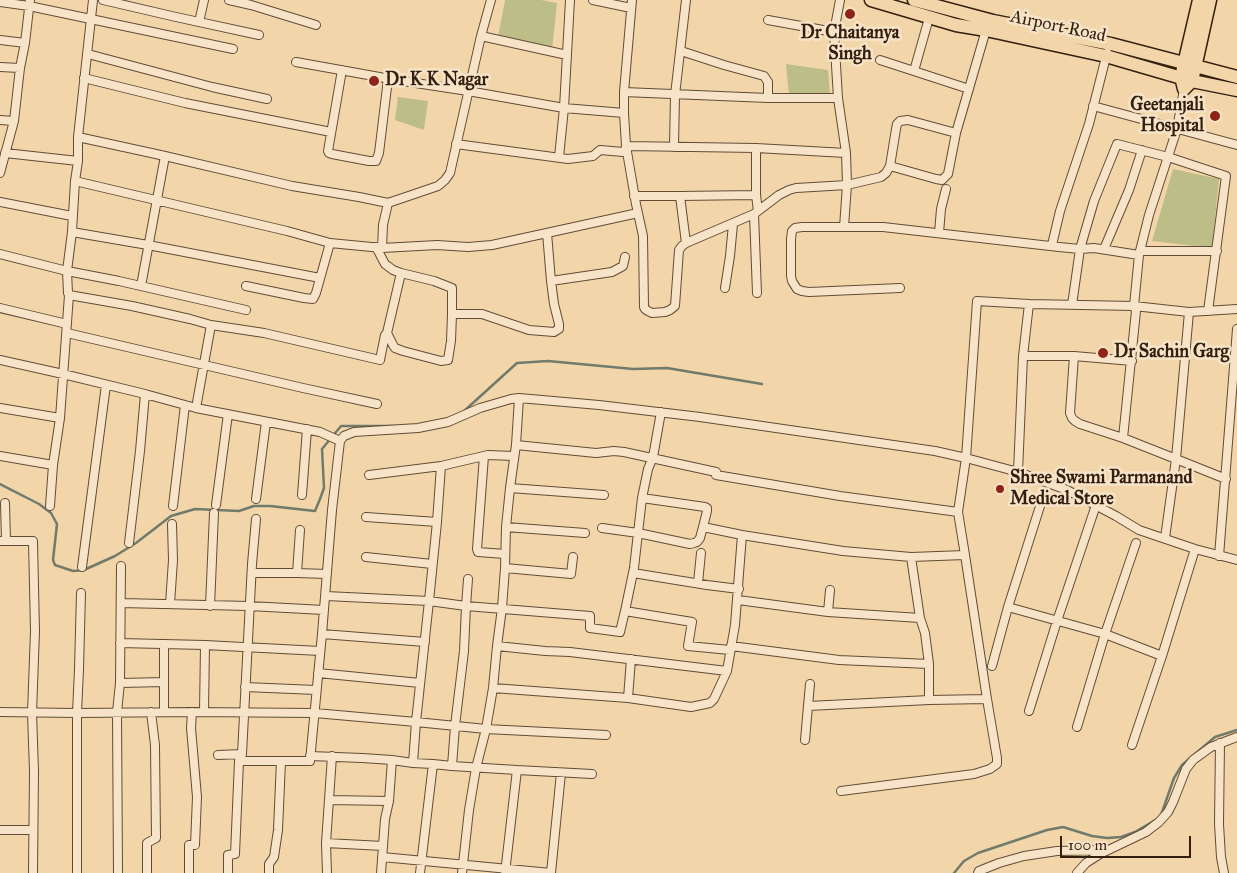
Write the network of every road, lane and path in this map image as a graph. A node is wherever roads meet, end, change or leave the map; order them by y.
1 (93, 0) edge
2 (102, 0) edge
3 (204, 0) edge
4 (229, 0) edge
5 (491, 0) edge
6 (570, 0) edge
7 (593, 0) edge
8 (686, 0) edge
9 (840, 0) edge
10 (871, 0) edge
11 (914, 0) edge
12 (1199, 0) edge
13 (1210, 0) edge
14 (0, 2) edge
15 (30, 3) edge
16 (631, 4) edge
17 (929, 18) junction
18 (91, 20) junction
19 (768, 20) dead end
20 (199, 22) junction
21 (316, 25) dead end
22 (986, 30) junction
23 (834, 32) junction
24 (259, 35) dead end
25 (481, 36) junction
26 (0, 40) edge
27 (25, 44) junction
28 (233, 49) dead end
29 (1108, 50) junction
30 (681, 51) junction
31 (88, 54) junction
32 (566, 55) junction
33 (880, 60) dead end
34 (296, 62) dead end
35 (1190, 65) junction
36 (0, 67) edge
37 (20, 68) junction
38 (342, 70) junction
39 (914, 71) junction
40 (1237, 77) edge
41 (84, 78) junction
42 (388, 78) junction
43 (1186, 82) junction
44 (969, 89) junction
45 (1237, 90) edge
46 (468, 91) junction
47 (624, 92) junction
48 (676, 95) junction
49 (768, 98) junction
50 (838, 98) junction
51 (267, 99) dead end
52 (1093, 106) junction
53 (564, 108) junction
54 (624, 113) junction
55 (0, 120) edge
56 (14, 121) junction
57 (1177, 129) junction
58 (331, 132) junction
59 (956, 133) junction
60 (78, 137) junction
61 (456, 144) junction
62 (1237, 145) edge
63 (626, 146) junction
64 (674, 147) junction
65 (756, 148) junction
66 (1142, 150) junction
67 (5, 153) junction
68 (846, 153) junction
69 (165, 156) junction
70 (559, 157) junction
71 (1168, 157) junction
72 (78, 161) junction
73 (890, 166) junction
74 (0, 173) edge
75 (75, 181) junction
76 (847, 185) junction
77 (946, 189) dead end
78 (756, 195) junction
79 (634, 196) junction
80 (680, 196) junction
81 (156, 201) junction
82 (0, 202) edge
83 (388, 203) junction
84 (638, 213) junction
85 (756, 213) junction
86 (72, 216) junction
87 (733, 224) junction
88 (844, 227) junction
89 (72, 232) junction
90 (547, 233) junction
91 (939, 233) junction
92 (330, 243) junction
93 (686, 243) junction
94 (1052, 245) junction
95 (148, 246) junction
96 (379, 247) junction
97 (1080, 249) junction
98 (1104, 250) junction
99 (1217, 251) junction
100 (1140, 253) junction
101 (0, 254) edge
102 (625, 257) dead end
103 (67, 271) junction
104 (401, 273) junction
105 (320, 278) junction
106 (550, 281) junction
107 (141, 286) junction
108 (246, 286) dead end
109 (725, 288) dead end
110 (900, 288) dead end
111 (757, 293) dead end
112 (69, 295) junction
113 (1029, 304) junction
114 (1072, 305) junction
115 (1134, 306) junction
116 (0, 308) edge
117 (246, 310) dead end
118 (1237, 310) edge
119 (1208, 311) junction
120 (1188, 312) junction
121 (452, 314) junction
122 (67, 324) junction
123 (211, 325) junction
124 (1237, 329) edge
125 (67, 333) junction
126 (387, 333) junction
127 (1023, 356) junction
128 (1074, 356) junction
129 (0, 360) edge
130 (1132, 360) junction
131 (204, 365) junction
132 (63, 374) junction
133 (106, 385) junction
134 (145, 394) junction
135 (519, 398) junction
136 (377, 404) dead end
137 (185, 405) junction
138 (0, 408) edge
139 (196, 408) junction
140 (661, 412) junction
141 (228, 414) junction
142 (60, 418) junction
143 (266, 422) junction
144 (307, 429) junction
145 (1123, 438) junction
146 (337, 440) junction
147 (516, 446) junction
148 (0, 456) edge
149 (484, 456) junction
150 (514, 456) junction
151 (653, 457) junction
152 (966, 458) junction
153 (1176, 459) junction
154 (53, 464) junction
155 (441, 466) junction
156 (1018, 472) junction
157 (369, 475) dead end
158 (1226, 479) junction
159 (510, 488) junction
160 (302, 495) dead end
161 (604, 495) dead end
162 (642, 498) junction
163 (256, 499) dead end
164 (1041, 503) dead end
165 (5, 504) dead end
166 (1096, 505) junction
167 (50, 506) dead end
168 (173, 506) dead end
169 (958, 512) junction
170 (366, 517) dead end
171 (256, 519) dead end
172 (437, 522) junction
173 (172, 524) dead end
174 (506, 527) junction
175 (703, 527) junction
176 (602, 528) dead end
177 (300, 530) dead end
178 (585, 533) dead end
179 (638, 533) junction
180 (742, 536) junction
181 (1165, 538) junction
182 (3, 541) edge
183 (129, 543) dead end
184 (1136, 543) dead end
185 (1195, 549) junction
186 (701, 553) dead end
187 (505, 554) junction
188 (965, 555) junction
189 (573, 556) dead end
190 (1219, 556) junction
191 (911, 557) junction
192 (366, 558) dead end
193 (1237, 560) edge
194 (432, 564) junction
195 (82, 566) dead end
196 (121, 566) dead end
197 (505, 568) junction
198 (252, 573) junction
199 (297, 573) junction
200 (633, 573) junction
201 (327, 574) junction
202 (468, 579) dead end
203 (698, 583) junction
204 (738, 589) junction
205 (830, 590) dead end
206 (81, 593) dead end
207 (326, 596) junction
208 (738, 600) junction
209 (429, 601) junction
210 (121, 603) junction
211 (170, 604) junction
212 (210, 606) junction
213 (249, 606) junction
214 (466, 606) junction
215 (1008, 607) junction
216 (502, 608) junction
217 (324, 610) junction
218 (625, 611) junction
219 (828, 612) junction
220 (920, 618) junction
221 (1057, 621) junction
222 (322, 634) junction
223 (1105, 634) junction
224 (425, 642) junction
225 (120, 643) junction
226 (164, 644) junction
227 (205, 645) junction
228 (497, 646) junction
229 (248, 648) junction
230 (731, 648) junction
231 (320, 651) junction
232 (1162, 656) junction
233 (631, 659) junction
234 (929, 664) junction
235 (992, 666) dead end
236 (726, 671) junction
237 (318, 673) junction
238 (164, 682) junction
239 (120, 683) junction
240 (420, 683) junction
241 (810, 684) dead end
242 (245, 687) junction
243 (493, 688) junction
244 (316, 690) junction
245 (628, 698) junction
246 (988, 699) junction
247 (929, 700) junction
248 (808, 706) junction
249 (1029, 710) dead end
250 (0, 712) edge
251 (117, 712) junction
252 (151, 712) junction
253 (164, 712) junction
254 (192, 712) junction
255 (204, 712) junction
256 (32, 713) junction
257 (76, 713) junction
258 (244, 713) junction
259 (315, 713) junction
260 (416, 722) junction
261 (455, 726) junction
262 (1077, 728) dead end
263 (486, 729) junction
264 (606, 735) dead end
265 (1237, 737) edge
266 (805, 740) dead end
267 (1220, 743) junction
268 (1132, 745) dead end
269 (218, 755) dead end
270 (310, 756) junction
271 (332, 756) junction
272 (241, 758) junction
273 (392, 760) junction
274 (280, 761) junction
275 (413, 763) junction
276 (433, 764) junction
277 (452, 766) junction
278 (476, 768) junction
279 (517, 770) junction
280 (561, 772) junction
281 (592, 774) dead end
282 (841, 791) dead end
283 (329, 800) junction
284 (389, 801) junction
285 (0, 830) edge
286 (33, 830) junction
287 (326, 843) junction
288 (382, 846) junction
289 (1110, 850) junction
290 (382, 857) junction
291 (422, 861) junction
292 (463, 869) edge
293 (505, 871) edge
294 (33, 873) edge
295 (77, 873) edge
296 (118, 873) edge
297 (147, 873) edge
298 (189, 873) edge
299 (228, 873) edge
300 (269, 873) edge
301 (327, 873) edge
302 (381, 873) edge
303 (420, 873) edge
304 (551, 873) edge
305 (978, 873) edge
306 (1076, 873) edge
307 (1224, 873) edge

1 - 18 street
2 - 20 street
3 - 20 street
4 - 21 street
5 - 25 street
6 - 32 street
7 - 16 street
8 - 30 street
9 - 23 street
10 - 17 main road, Airport Road
11 - 29 main road, Airport Road
12 - 35 main road
13 - 35 main road
14 - 15 street
15 - 18 street
15 - 27 street
16 - 47 street
17 - 22 main road, Airport Road
17 - 39 street
18 - 28 street
18 - 31 street
19 - 23 street
20 - 24 street
22 - 29 main road, Airport Road
22 - 44 street
23 - 50 street
25 - 32 street
25 - 46 street
26 - 27 street
27 - 37 street
29 - 35 main road, Airport Road
29 - 43 main road, Airport Road
29 - 52 street
30 - 48 street
30 - 49 street
31 - 41 street
31 - 51 street
32 - 53 street
33 - 39 street
34 - 38 street
35 - 40 main road, Airport Road
35 - 43 main road
36 - 37 street
37 - 56 street
38 - 42 street
38 - 58 street
39 - 44 street
41 - 58 street
41 - 60 street
42 - 46 street
42 - 58 street
43 - 45 main road, Airport Road
43 - 57 street
44 - 59 street
46 - 53 street
46 - 61 street
47 - 48 street
47 - 54 street
48 - 49 street
48 - 64 street
49 - 50 street
50 - 68 street
52 - 57 street
52 - 94 street
53 - 54 street
53 - 70 street
54 - 63 street
55 - 56 street
56 - 67 street
57 - 62 street
57 - 71 street
59 - 73 street
59 - 73 street
60 - 69 street
60 - 72 street
61 - 70 street
61 - 83 street
63 - 64 street
63 - 70 street
63 - 79 street
64 - 65 street
65 - 68 street
65 - 78 street
66 - 71 street
66 - 97 street
66 - 98 street
67 - 72 street
67 - 74 street
68 - 76 street
69 - 81 street
69 - 83 street
71 - 99 street
71 - 100 street
72 - 75 street
73 - 76 street
75 - 81 street
75 - 86 street
76 - 85 street
76 - 88 street
77 - 91 street
78 - 80 street
78 - 85 street
79 - 80 street
79 - 84 street
80 - 93 street
81 - 92 street
81 - 95 street
82 - 86 street
83 - 96 street
84 - 90 street
84 - 93 street
85 - 87 street
85 - 111 street
86 - 89 street
87 - 93 street
87 - 109 street
88 - 91 street
88 - 110 street
89 - 95 street
89 - 103 street
90 - 96 street
90 - 106 street
91 - 94 street
92 - 96 street
92 - 105 street
94 - 97 street
95 - 105 street
95 - 107 street
96 - 104 street
97 - 98 street
97 - 114 street
98 - 100 street
99 - 100 street
99 - 119 street
100 - 115 street
101 - 103 street
102 - 106 street
103 - 107 street
103 - 112 street
104 - 121 street
104 - 126 street
105 - 108 street
106 - 121 street
107 - 117 street
112 - 122 street
112 - 123 street
113 - 114 street
113 - 127 street
113 - 152 street
114 - 115 street
115 - 120 street
115 - 130 street
116 - 122 street
118 - 119 street
119 - 120 street
120 - 153 street
121 - 126 street
122 - 125 street
123 - 126 street
123 - 131 street
124 - 158 street
125 - 131 street
125 - 132 street
127 - 128 street
127 - 156 street
128 - 130 street
128 - 145 street
129 - 132 street
130 - 145 street
131 - 136 street
131 - 139 street
132 - 133 street
132 - 142 street
133 - 134 street
133 - 195 street
134 - 137 street
134 - 183 street
135 - 140 street
135 - 146 street
135 - 147 street
137 - 139 street
137 - 168 street
138 - 142 street
139 - 141 street
140 - 151 street
140 - 152 street
141 - 143 street
141 - 212 street
142 - 154 street
143 - 144 street
143 - 163 street
144 - 146 street
144 - 160 street
145 - 153 street
146 - 201 street
147 - 150 street
147 - 151 street
148 - 154 street
149 - 150 street
149 - 155 street
149 - 187 street
150 - 159 street
151 - 162 street
151 - 169 street
152 - 156 street
152 - 169 street
153 - 158 street
153 - 181 street
154 - 167 street
155 - 157 street
155 - 172 street
156 - 166 street
158 - 190 street
159 - 161 street
159 - 174 street
162 - 175 street
162 - 179 street
164 - 215 street
165 - 182 street
166 - 181 street
166 - 221 street
169 - 188 street
170 - 172 street
171 - 198 street
172 - 194 street
173 - 211 street
174 - 178 street
174 - 187 street
175 - 179 street
175 - 180 street
176 - 179 street
177 - 199 street
179 - 200 street
180 - 191 street
180 - 204 street
181 - 185 street
182 - 256 street
184 - 223 street
185 - 190 street
185 - 232 street
186 - 203 street
187 - 197 street
188 - 191 street
188 - 246 street
189 - 197 street
190 - 193 street
191 - 220 street
192 - 194 street
194 - 209 street
196 - 210 street
197 - 216 street
198 - 199 street
198 - 213 street
199 - 201 street
200 - 203 street
200 - 218 street
201 - 207 street
202 - 214 street
203 - 204 street
204 - 208 street
205 - 219 street
206 - 257 street
207 - 209 street
207 - 217 street
208 - 219 street
208 - 230 street
209 - 214 street
209 - 224 street
210 - 211 street
210 - 225 street
211 - 212 street
212 - 213 street
213 - 217 street
213 - 229 street
214 - 216 street
214 - 261 street
215 - 221 street
215 - 235 street
216 - 218 street
216 - 228 street
217 - 222 street
218 - 230 street
219 - 220 street
220 - 234 street
221 - 223 street
221 - 249 street
222 - 224 street
222 - 231 street
223 - 232 street
223 - 262 street
224 - 240 street
225 - 226 street
225 - 239 street
226 - 227 street
226 - 238 street
227 - 229 street
227 - 255 street
228 - 233 street
228 - 243 street
229 - 231 street
229 - 242 street
230 - 234 street
230 - 236 street
231 - 237 street
232 - 268 street
233 - 236 street
233 - 245 street
234 - 247 street
236 - 245 street
237 - 240 street
237 - 244 street
238 - 239 street
238 - 253 street
239 - 251 street
240 - 260 street
241 - 248 street
242 - 244 street
242 - 258 street
243 - 245 street
243 - 263 street
244 - 259 street
246 - 247 street
246 - 282 street
247 - 248 street
248 - 266 street
250 - 256 street
251 - 252 street
251 - 257 street
251 - 296 street
252 - 253 street
252 - 297 street
253 - 254 street
254 - 255 street
254 - 298 street
255 - 258 street
256 - 257 street
256 - 286 street
257 - 295 street
258 - 259 street
258 - 272 street
259 - 260 street
259 - 270 street
260 - 261 street
260 - 275 street
261 - 263 street
261 - 277 street
263 - 264 street
263 - 278 street
265 - 267 street
267 - 289 street
267 - 307 street
269 - 272 street
270 - 271 street
270 - 274 street
271 - 273 street
271 - 283 street
272 - 274 street
272 - 299 street
273 - 275 street
273 - 284 street
274 - 300 street
275 - 276 street
276 - 277 street
276 - 291 street
277 - 278 street
278 - 279 street
278 - 292 street
279 - 280 street
279 - 293 street
280 - 281 street
280 - 304 street
283 - 284 street
283 - 287 street
284 - 288 street
285 - 286 street
286 - 294 street
287 - 288 street
287 - 301 street
288 - 290 street
289 - 305 street
289 - 306 street
290 - 291 street
290 - 302 street
291 - 292 street
291 - 303 street
292 - 293 street
293 - 304 street

